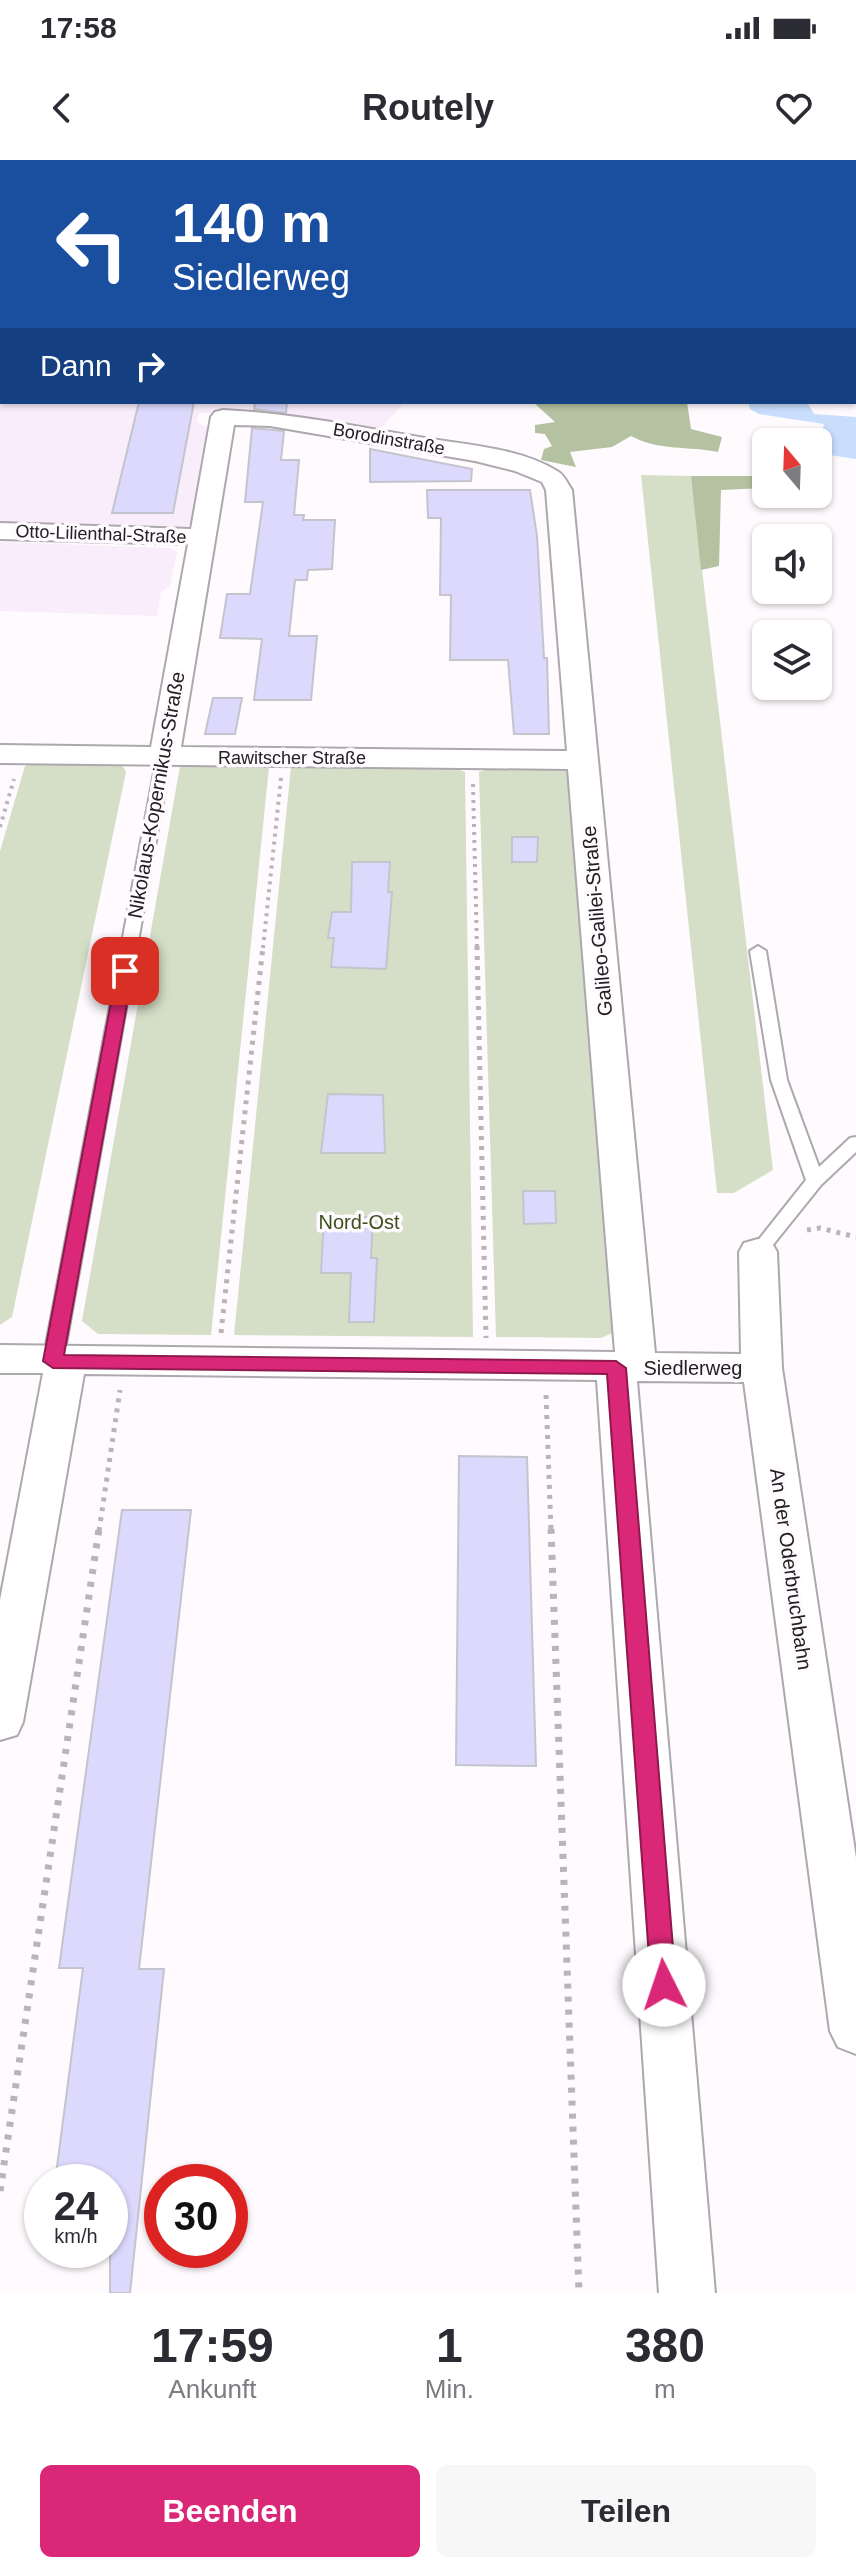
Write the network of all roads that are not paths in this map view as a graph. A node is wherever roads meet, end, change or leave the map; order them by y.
1 (223, 417) joint
2 (551, 477) joint
3 (0, 531) edge
4 (203, 537) junction
5 (11, 754) edge
6 (164, 757) junction
7 (583, 760) junction
8 (758, 951) dead end
9 (856, 1142) edge
10 (815, 1181) junction
11 (766, 1243) joint
12 (0, 1359) edge
13 (59, 1361) junction
14 (626, 1368) junction
15 (762, 1368) junction
16 (0, 1722) edge
17 (856, 2031) edge
18 (687, 2293) edge

1 - 2 street, Borodinstraße
1 - 4 street, Nikolaus-Kopernikus-Straße
2 - 7 street, Galileo-Galilei-Straße
3 - 4 street, Otto-Lilienthal-Straße
4 - 6 street, Nikolaus-Kopernikus-Straße
5 - 6 street, Rawitscher Straße
6 - 7 street, Rawitscher Straße
6 - 13 lane, Nikolaus-Kopernikus-Straße
7 - 14 street, Galileo-Galilei-Straße
8 - 10 lane
9 - 10 lane
10 - 11 lane
11 - 15 street, An der Oderbruchbahn
12 - 13 street, Siedlerweg
13 - 14 street, Siedlerweg
13 - 16 street
14 - 15 street, Siedlerweg
14 - 18 street, Galileo-Galilei-Straße
15 - 17 street, An der Oderbruchbahn

